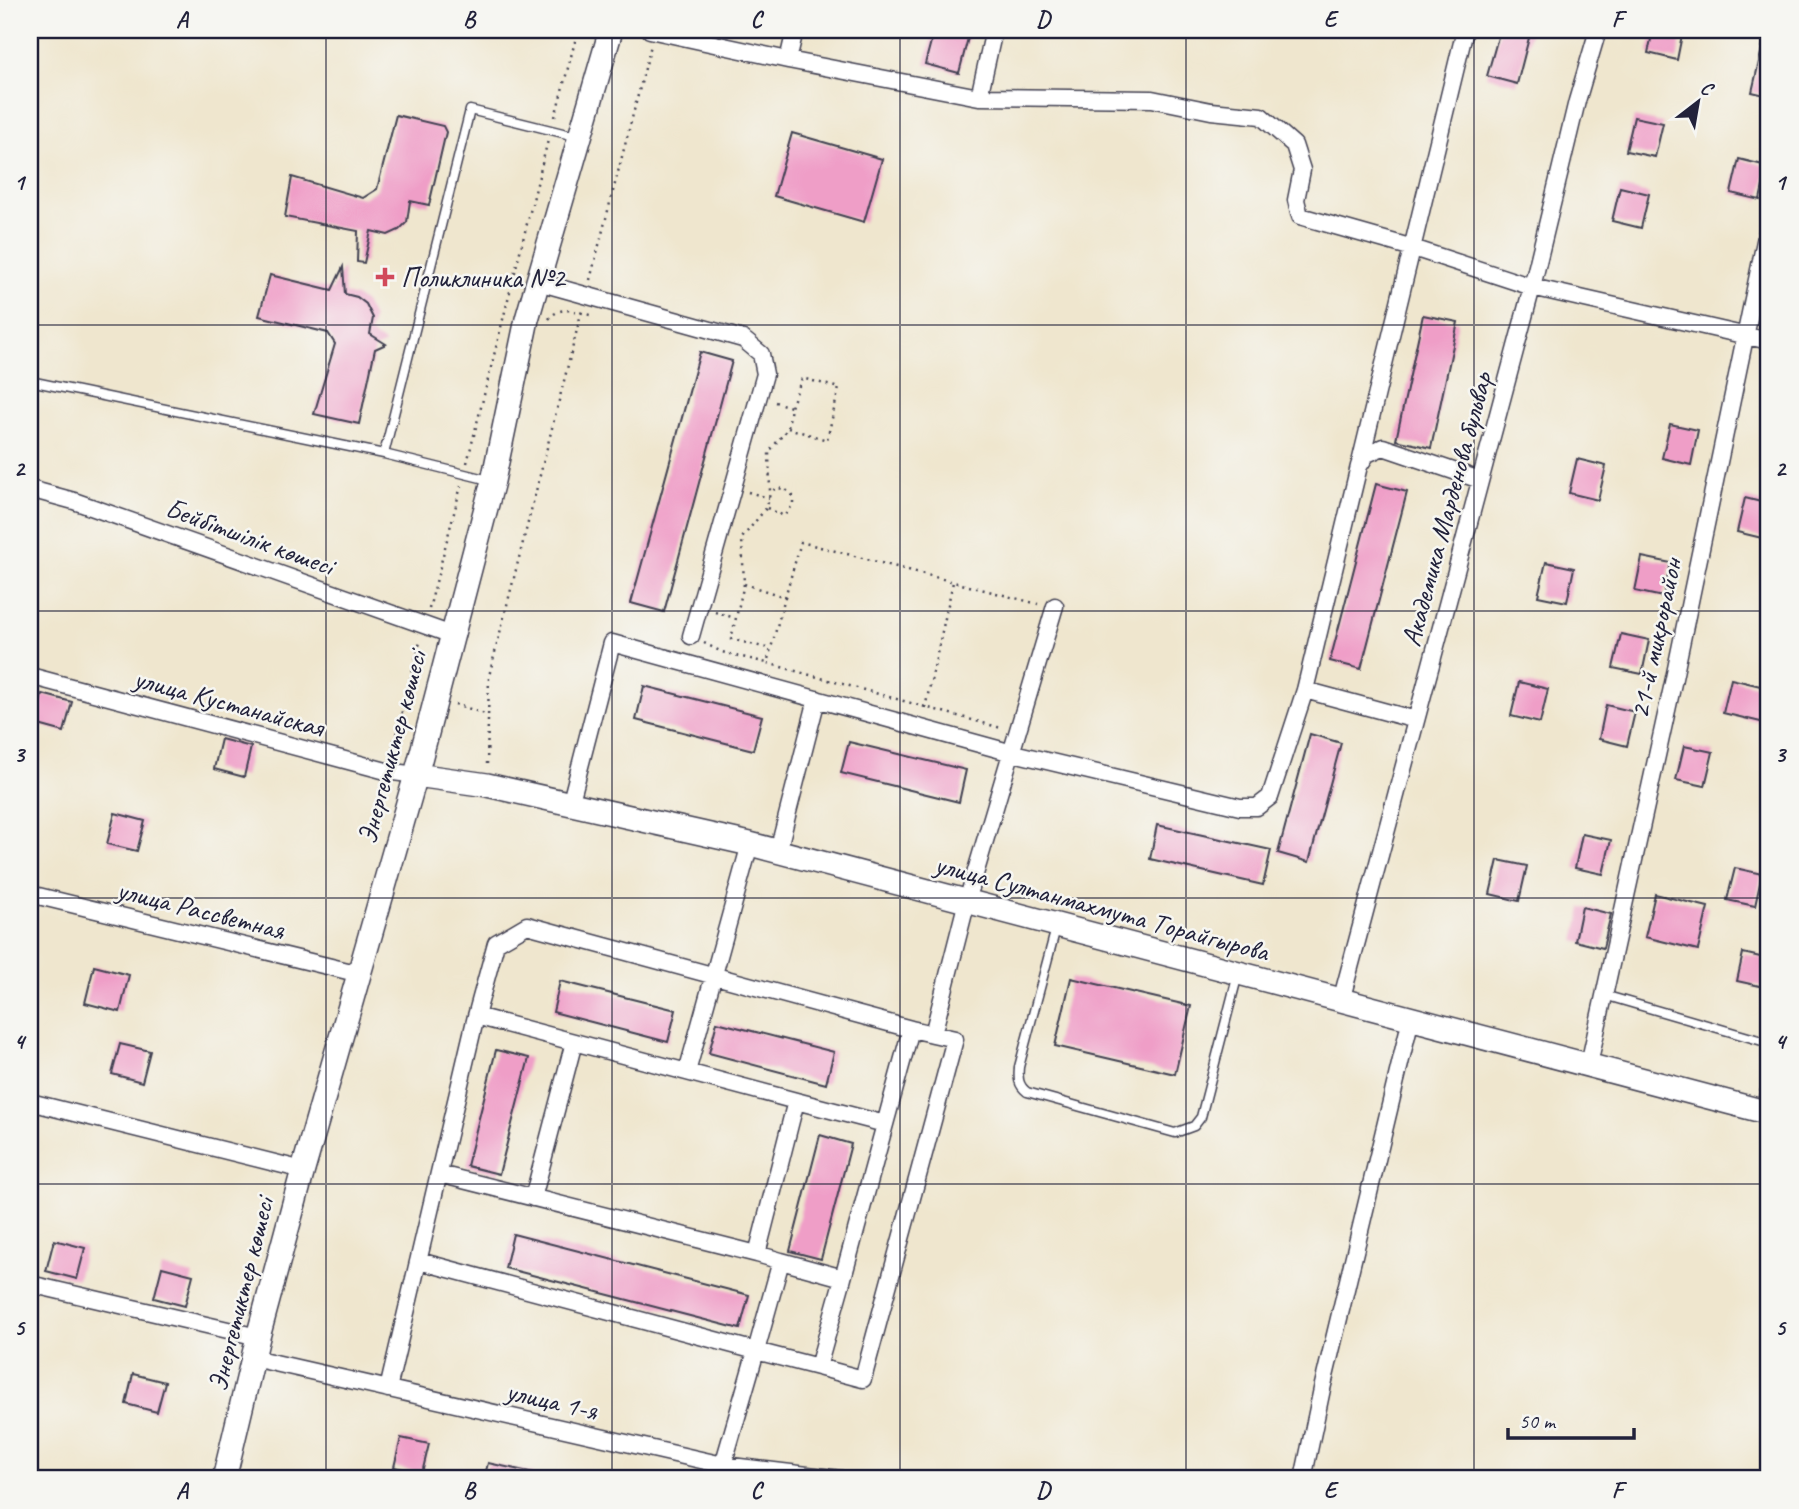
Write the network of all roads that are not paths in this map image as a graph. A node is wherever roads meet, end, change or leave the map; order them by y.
1 (611, 30) edge
2 (652, 30) edge
3 (795, 30) edge
4 (994, 30) edge
5 (1465, 30) edge
6 (1598, 30) edge
7 (788, 60) junction
8 (979, 97) junction
9 (581, 138) junction
10 (1769, 222) edge
11 (1413, 248) junction
12 (538, 282) junction
13 (1532, 287) junction
14 (1745, 336) junction
15 (1769, 341) edge
16 (30, 381) edge
17 (384, 454) junction
18 (1359, 466) junction
19 (1480, 480) junction
20 (493, 481) junction
21 (30, 489) edge
22 (1049, 605) road end
23 (452, 635) junction
24 (691, 636) road end
25 (30, 677) edge
26 (1305, 690) junction
27 (817, 699) junction
28 (1416, 720) junction
29 (1009, 752) junction
30 (416, 775) junction
31 (570, 805) junction
32 (750, 844) junction
33 (778, 851) junction
34 (30, 894) edge
35 (967, 901) junction
36 (1057, 925) junction
37 (360, 974) junction
38 (1238, 974) junction
39 (714, 975) junction
40 (1604, 995) junction
41 (1341, 1001) junction
42 (475, 1016) junction
43 (1411, 1018) junction
44 (911, 1029) junction
45 (933, 1034) junction
46 (574, 1042) junction
47 (1769, 1043) edge
48 (1589, 1065) junction
49 (687, 1072) junction
50 (796, 1101) junction
51 (30, 1102) edge
52 (1767, 1105) edge
53 (885, 1124) junction
54 (303, 1170) junction
55 (439, 1174) junction
56 (533, 1198) junction
57 (757, 1254) junction
58 (419, 1261) junction
59 (780, 1261) junction
60 (843, 1278) junction
61 (30, 1284) edge
62 (256, 1348) junction
63 (756, 1351) junction
64 (818, 1367) junction
65 (388, 1389) junction
66 (723, 1465) junction
67 (224, 1479) edge
68 (841, 1479) edge
69 (1303, 1479) edge

1 - 9 main road, Энергетиктер көшесі
2 - 7 street
3 - 7 street
4 - 8 street
5 - 11 street
6 - 13 street, Академика Марденова бульвар
7 - 8 street
8 - 11 street
9 - 12 main road, Энергетиктер көшесі
9 - 17 lane
10 - 14 street, 21-й микрорайон
11 - 13 street
11 - 18 street
12 - 20 main road, Энергетиктер көшесі
12 - 24 street
13 - 14 street
13 - 19 street, Академика Марденова бульвар
14 - 15 street
14 - 40 street, 21-й микрорайон
16 - 17 lane
17 - 20 lane
18 - 19 street
18 - 26 street
19 - 28 street, Академика Марденова бульвар
20 - 23 main road, Энергетиктер көшесі
21 - 23 street, Бейбітшілік көшесі
22 - 29 street
23 - 30 main road, Энергетиктер көшесі
25 - 30 street, улица Кустанайская
26 - 28 street
26 - 29 street
27 - 29 street
27 - 31 street
27 - 33 street
28 - 41 street, Академика Марденова бульвар
29 - 35 street
30 - 31 main road, улица Султанмахмута Торайгырова
30 - 37 main road, Энергетиктер көшесі
31 - 32 main road, улица Султанмахмута Торайгырова
32 - 33 main road, улица Султанмахмута Торайгырова
32 - 39 street
33 - 35 main road, улица Султанмахмута Торайгырова
34 - 37 street, улица Рассветная
35 - 36 main road, улица Султанмахмута Торайгырова
35 - 45 street
36 - 38 main road, улица Султанмахмута Торайгырова
36 - 38 lane
37 - 54 main road, Энергетиктер көшесі
38 - 41 main road, улица Султанмахмута Торайгырова
39 - 42 street
39 - 44 street
39 - 49 street
40 - 47 lane
40 - 48 street, 21-й микрорайон
41 - 43 main road, улица Султанмахмута Торайгырова
42 - 46 street
42 - 55 street
43 - 48 main road, улица Султанмахмута Торайгырова
43 - 69 street
44 - 45 street
44 - 53 street
45 - 64 street
46 - 49 street
46 - 56 street
48 - 52 main road, улица Султанмахмута Торайгырова
49 - 50 street
50 - 53 street
50 - 57 street
51 - 54 street
53 - 60 street
54 - 62 main road, Энергетиктер көшесі
55 - 56 street
55 - 58 street
56 - 57 street
57 - 59 street
58 - 63 street
58 - 65 street
59 - 60 street
59 - 63 street
60 - 64 street
61 - 62 street, улица 1-я
62 - 65 street, улица 1-я
62 - 67 main road, Энергетиктер көшесі
63 - 64 street
63 - 66 street
65 - 66 street, улица 1-я
66 - 68 street, улица 1-я

